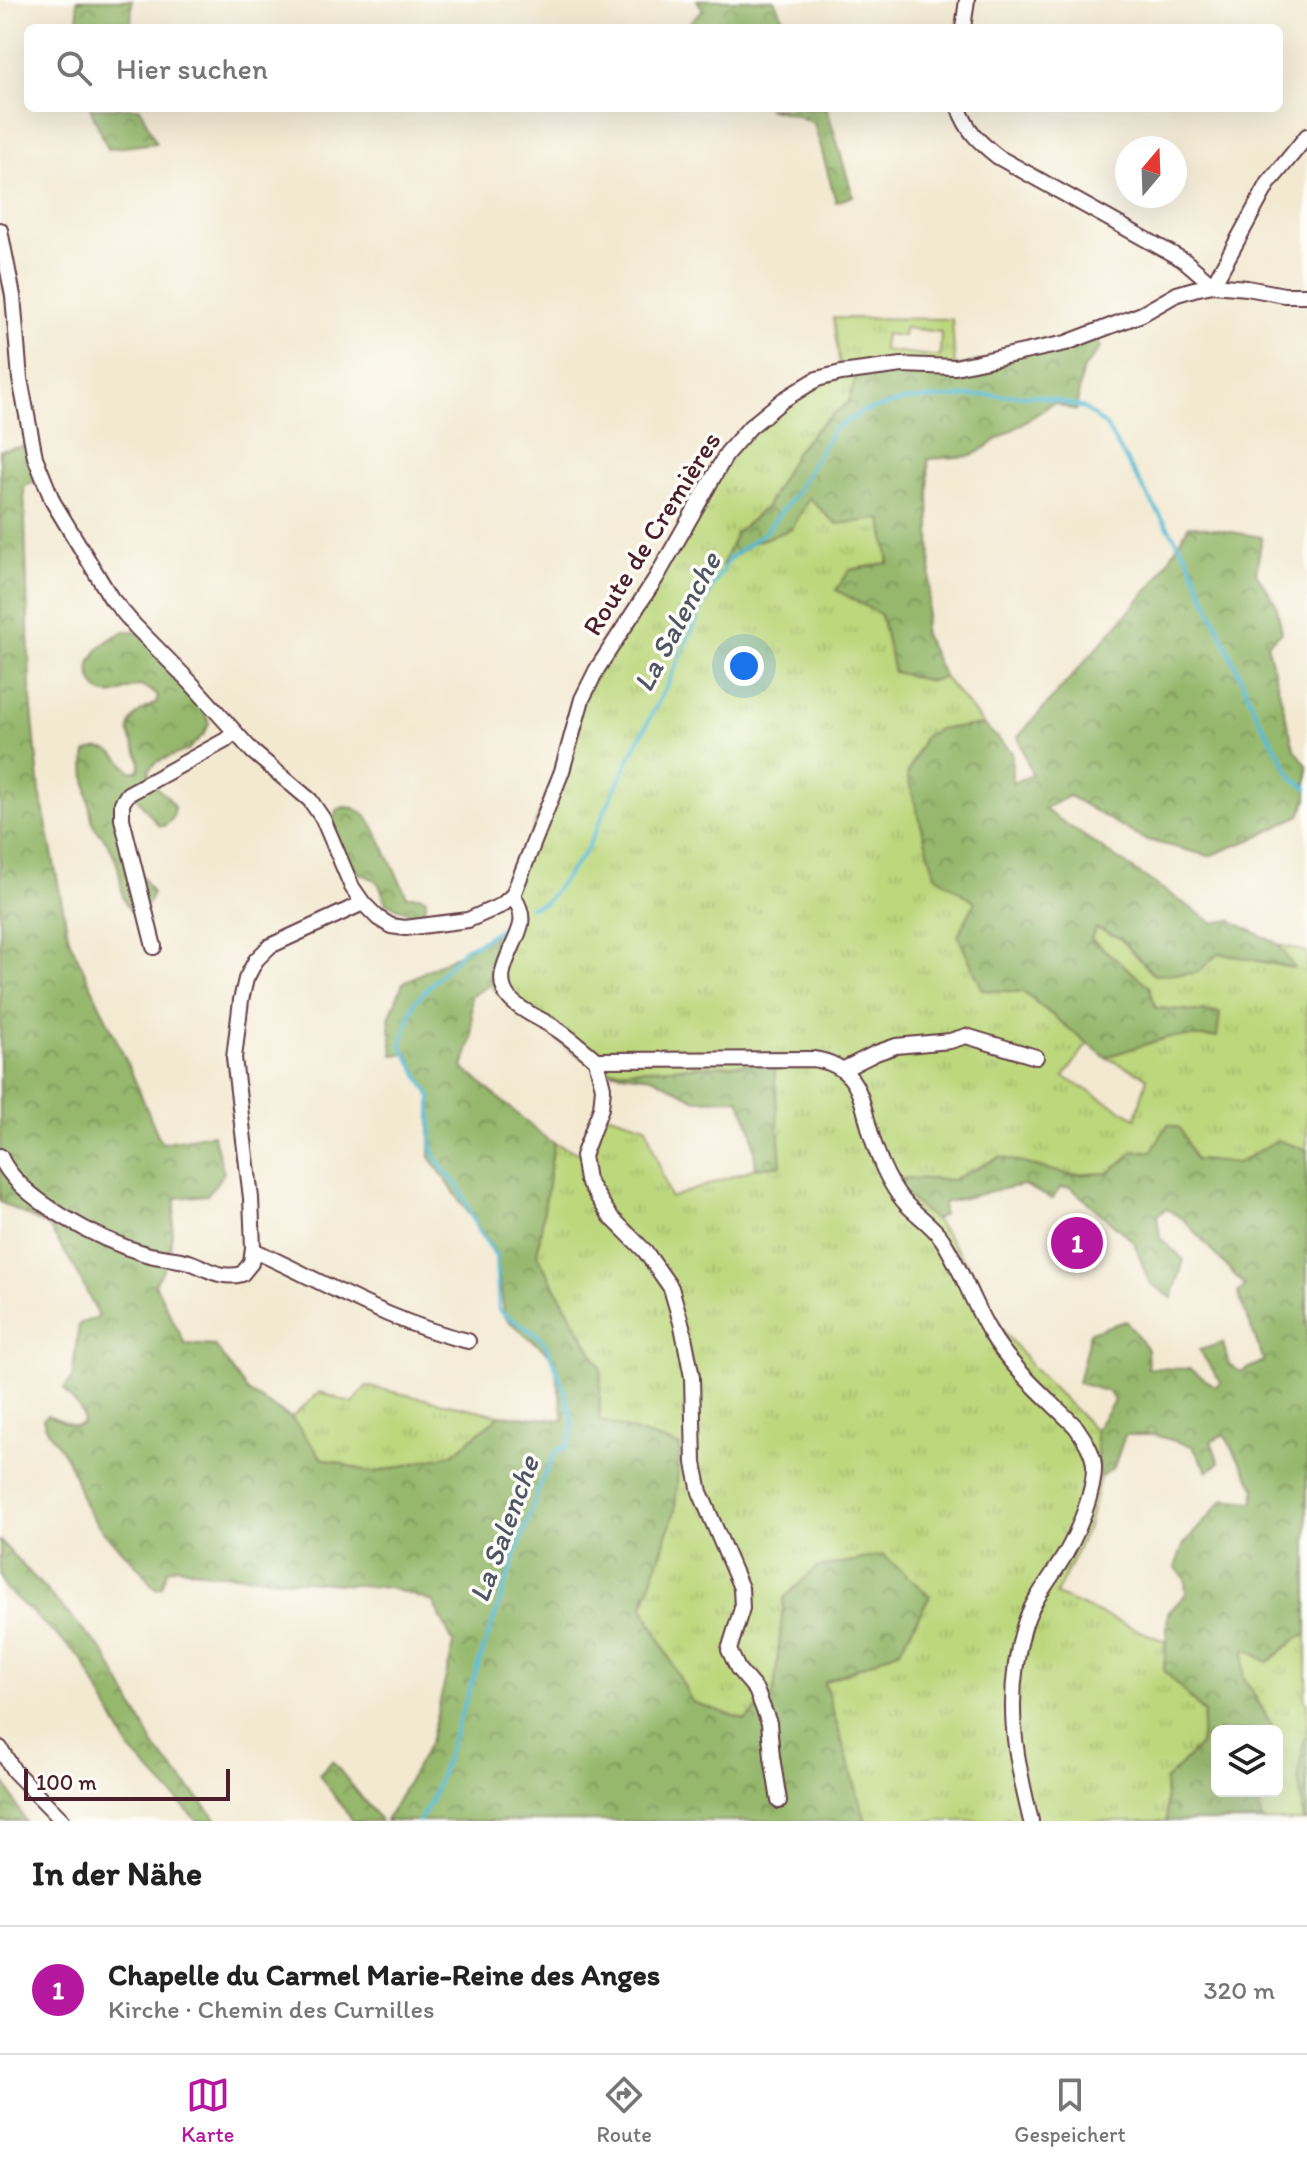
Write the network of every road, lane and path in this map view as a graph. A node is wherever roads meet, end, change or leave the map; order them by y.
1 (967, 0) edge
2 (964, 24) edge
3 (961, 112) edge
4 (1307, 136) edge
5 (0, 230) edge
6 (1213, 285) junction
7 (1307, 295) edge
8 (233, 733) junction
9 (513, 895) junction
10 (363, 903) junction
11 (154, 947) dead end
12 (1036, 1057) dead end
13 (596, 1060) junction
14 (844, 1069) junction
15 (0, 1156) edge
16 (253, 1250) junction
17 (468, 1341) dead end
18 (0, 1748) edge
19 (779, 1801) dead end
20 (63, 1821) edge
21 (1031, 1821) edge

1 - 2 street
3 - 6 street
4 - 6 street
5 - 8 street
6 - 7 street
6 - 9 street, Route de Cremières
8 - 10 street
8 - 11 street
9 - 10 street
9 - 13 street
10 - 16 street
12 - 14 street
13 - 14 street
13 - 19 street
14 - 21 street
15 - 16 street
16 - 17 street
18 - 20 street

